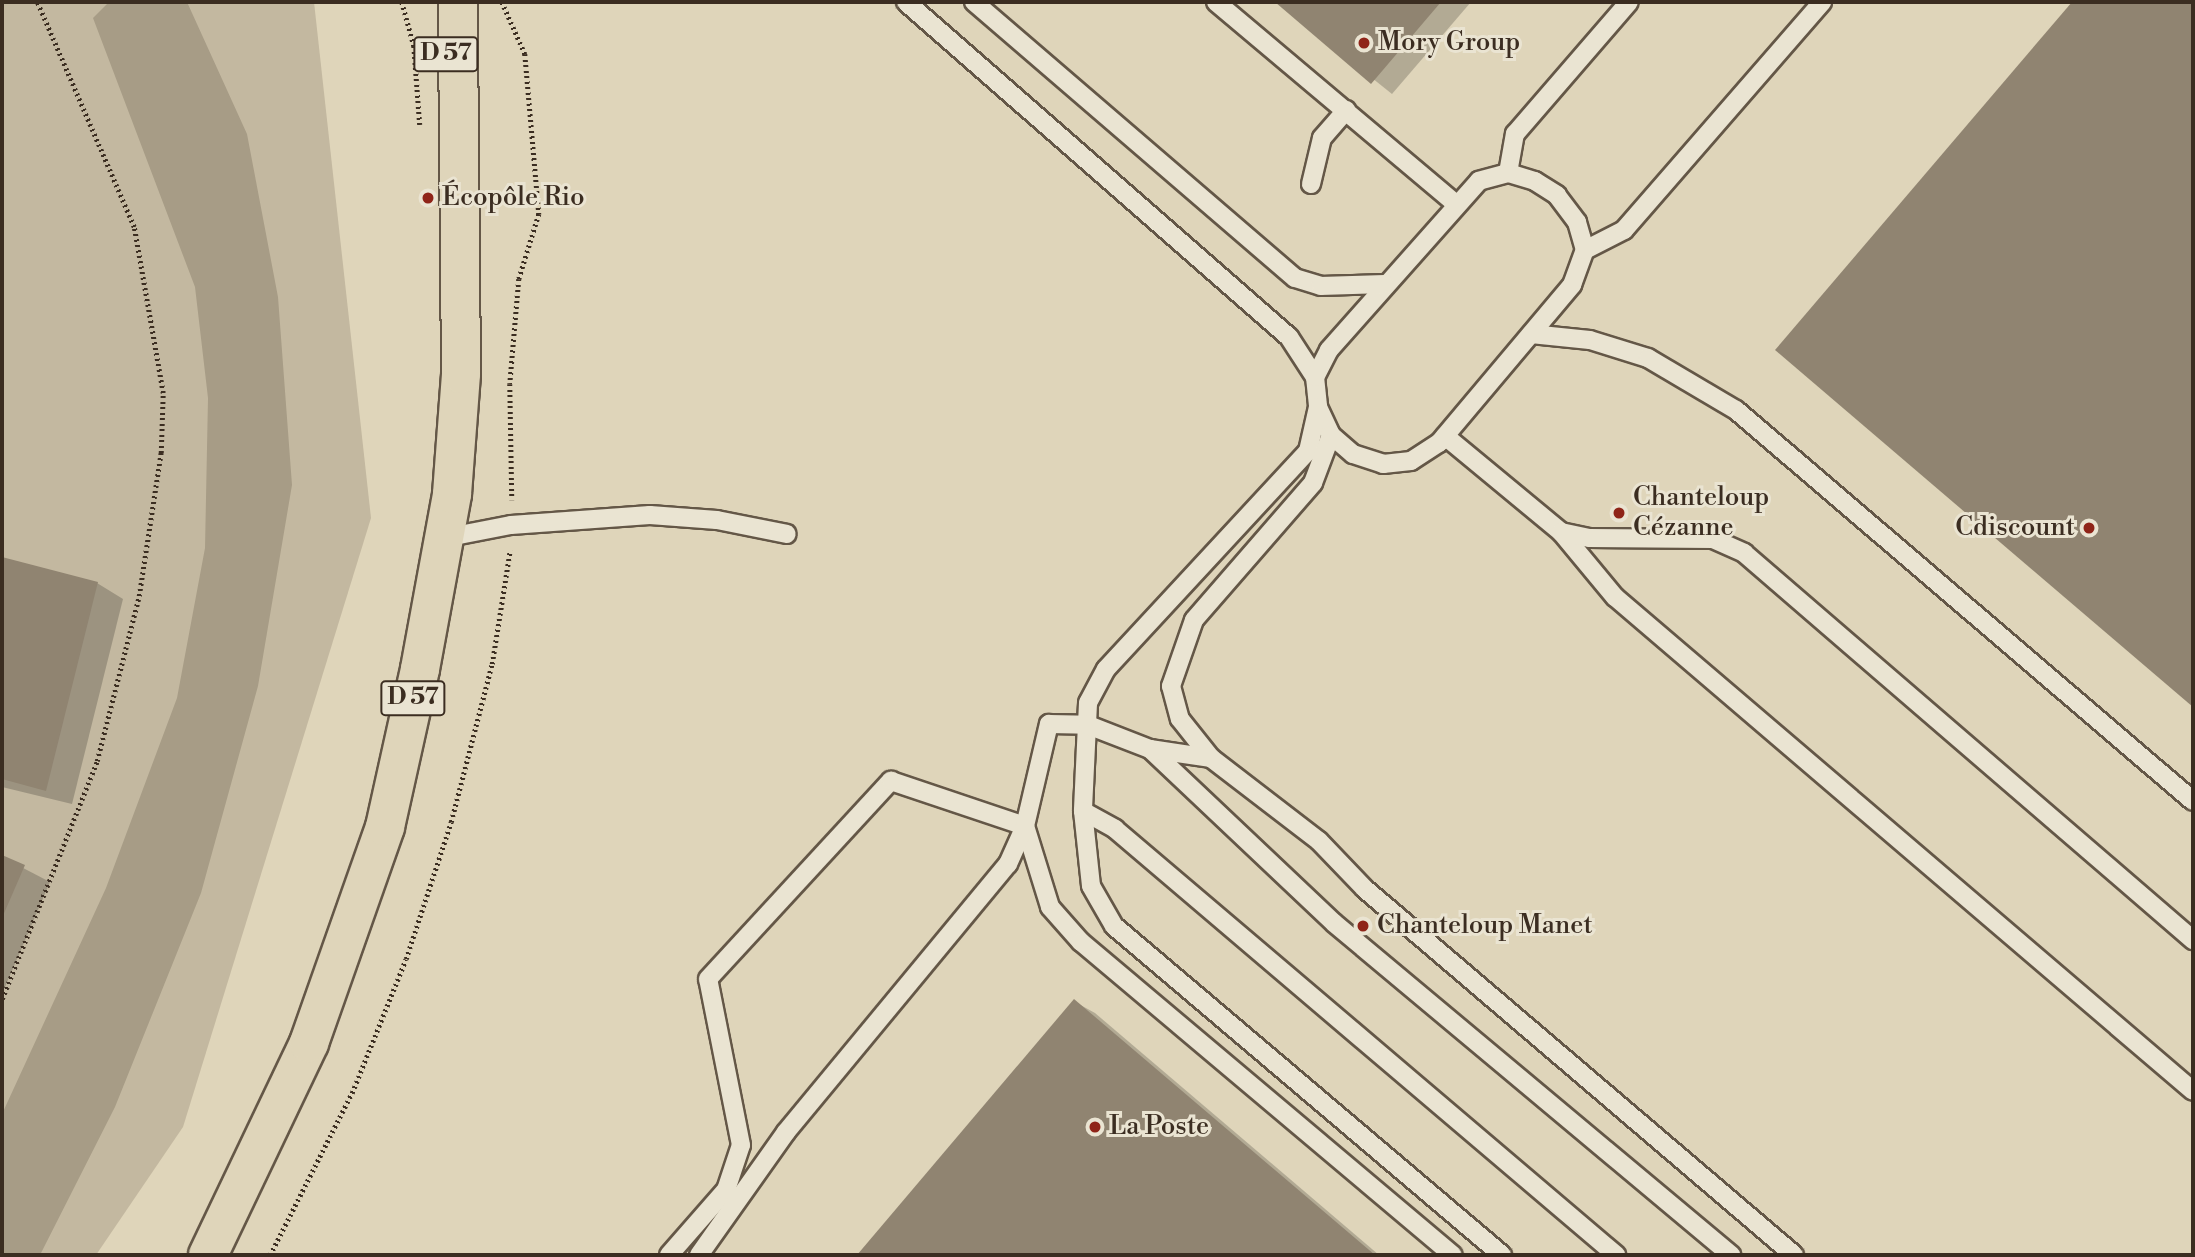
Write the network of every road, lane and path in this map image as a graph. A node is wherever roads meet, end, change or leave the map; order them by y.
1 (37, 2) edge
2 (402, 2) edge
3 (435, 2) edge
4 (458, 2) edge
5 (906, 2) edge
6 (974, 2) edge
7 (1216, 2) edge
8 (1629, 2) edge
9 (1822, 2) edge
10 (458, 107) junction
11 (1346, 110) junction
12 (420, 135) dead end
13 (1508, 173) junction
14 (1311, 184) dead end
15 (1455, 203) junction
16 (1585, 250) junction
17 (1384, 285) junction
18 (1531, 334) junction
19 (1315, 377) junction
20 (1318, 407) junction
21 (1331, 435) junction
22 (1445, 436) junction
23 (1561, 531) junction
24 (787, 534) dead end
25 (444, 538) junction
26 (1088, 725) junction
27 (1150, 750) junction
28 (1211, 758) junction
29 (2193, 801) edge
30 (1083, 811) junction
31 (1026, 826) junction
32 (2193, 940) edge
33 (2, 999) edge
34 (2193, 1091) edge
35 (208, 1255) edge
36 (669, 1255) edge
37 (699, 1255) edge
38 (1453, 1255) edge
39 (1502, 1255) edge
40 (1616, 1255) edge
41 (1731, 1255) edge
42 (1794, 1255) edge

1 - 33 path
2 - 12 path
3 - 10 main road, D 57
4 - 10 main road, D 57
5 - 19 lane
6 - 17 lane
7 - 11 lane
8 - 13 lane
9 - 16 lane
10 - 25 main road, D 57
11 - 14 lane
11 - 15 lane
13 - 15 lane
13 - 16 lane
15 - 17 lane
16 - 18 lane
17 - 19 lane
18 - 22 lane
18 - 29 lane
19 - 20 lane
20 - 21 lane
20 - 26 lane
21 - 22 lane
21 - 28 lane
22 - 23 lane
23 - 32 lane
23 - 34 lane
24 - 25 lane
25 - 35 main road, D 57
26 - 27 lane
26 - 30 lane
26 - 31 lane
27 - 28 lane
27 - 41 lane
28 - 42 lane
30 - 39 lane
30 - 40 lane
31 - 36 lane
31 - 37 lane
31 - 38 lane

